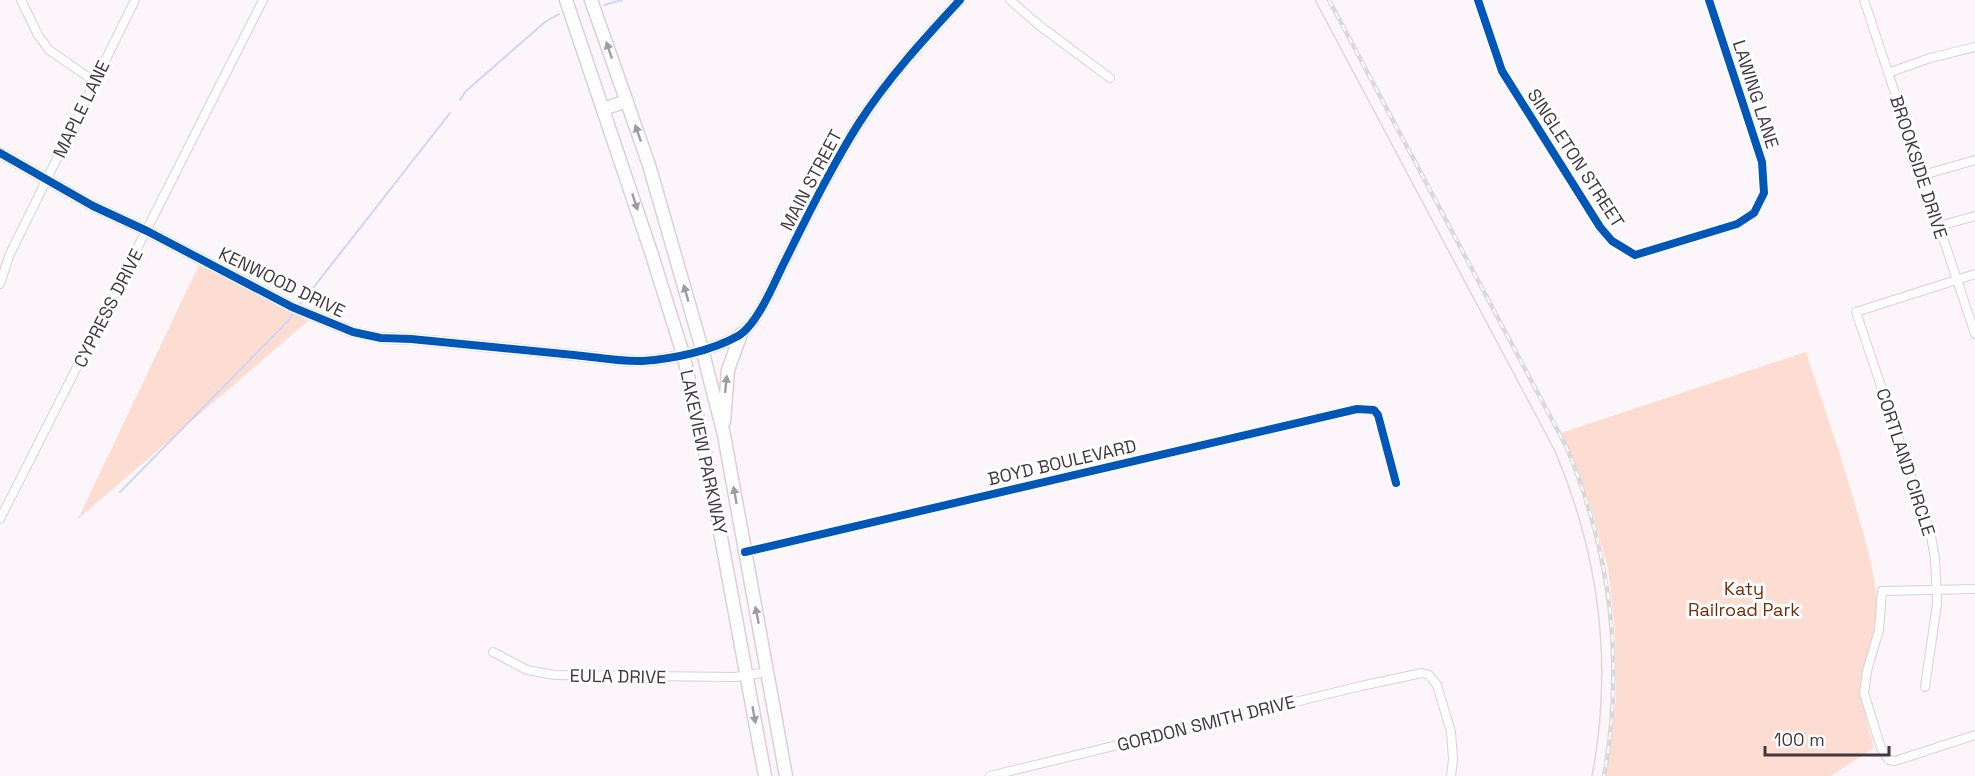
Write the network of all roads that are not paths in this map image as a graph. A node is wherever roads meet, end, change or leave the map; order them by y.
1 (21, 0) edge
2 (135, 0) edge
3 (263, 0) edge
4 (566, 0) edge
5 (591, 0) edge
6 (960, 0) edge
7 (1010, 0) edge
8 (1478, 0) edge
9 (1709, 0) edge
10 (1864, 0) edge
11 (1975, 47) edge
12 (1888, 73) junction
13 (1110, 78) dead end
14 (94, 81) junction
15 (627, 101) junction
16 (603, 109) junction
17 (0, 153) edge
18 (1975, 160) edge
19 (1923, 175) junction
20 (46, 179) junction
21 (1975, 216) edge
22 (1737, 224) joint
23 (1940, 226) junction
24 (147, 231) junction
25 (1975, 273) edge
26 (1956, 280) junction
27 (0, 284) edge
28 (741, 334) junction
29 (1975, 334) edge
30 (702, 349) junction
31 (683, 354) junction
32 (724, 435) junction
33 (1396, 483) dead end
34 (0, 519) edge
35 (724, 551) junction
36 (745, 552) junction
37 (727, 566) junction
38 (1975, 589) edge
39 (1936, 591) junction
40 (493, 652) dead end
41 (768, 672) junction
42 (748, 676) junction
43 (1925, 687) dead end
44 (1975, 735) edge
45 (765, 776) edge
46 (786, 776) edge
47 (990, 776) edge
48 (1451, 776) edge

1 - 14 street
2 - 14 street, MAPLE LANE
3 - 24 street, CYPRESS DRIVE
4 - 16 main road, LAKEVIEW PARKWAY
15 -> 5 main road, LAKEVIEW PARKWAY
6 - 28 street, MAIN STREET
7 - 13 street
8 - 22 street, SINGLETON STREET
9 - 22 street, LAWING LANE
10 - 12 street, BROOKSIDE DRIVE
11 - 12 street
12 - 19 street, BROOKSIDE DRIVE
14 - 20 street, MAPLE LANE
15 - 16 main road
30 -> 15 main road, LAKEVIEW PARKWAY
16 -> 31 main road, LAKEVIEW PARKWAY
17 - 20 street, KENWOOD DRIVE
18 - 19 street
19 - 23 street, BROOKSIDE DRIVE
20 - 24 street, KENWOOD DRIVE
20 - 27 street, MAPLE LANE
21 - 23 street
23 - 26 street, BROOKSIDE DRIVE
24 - 31 street, KENWOOD DRIVE
24 - 34 street, CYPRESS DRIVE
25 - 26 street
26 - 29 street, BROOKSIDE DRIVE
26 - 39 street, CORTLAND CIRCLE
28 - 30 street
32 -> 28 main road
30 - 31 street
30 - 32 main road, LAKEVIEW PARKWAY
31 - 35 main road, LAKEVIEW PARKWAY
36 -> 32 main road, LAKEVIEW PARKWAY
33 - 36 street, BOYD BOULEVARD
35 - 36 main road
35 - 37 main road, LAKEVIEW PARKWAY
36 - 37 main road
41 -> 36 main road, LAKEVIEW PARKWAY
37 - 42 main road, LAKEVIEW PARKWAY
38 - 39 street
39 - 43 street, CORTLAND CIRCLE
39 - 44 street
40 - 42 street, EULA DRIVE
41 - 42 street, EULA DRIVE
41 - 46 main road, LAKEVIEW PARKWAY
42 -> 45 main road, LAKEVIEW PARKWAY
47 - 48 street, GORDON SMITH DRIVE

